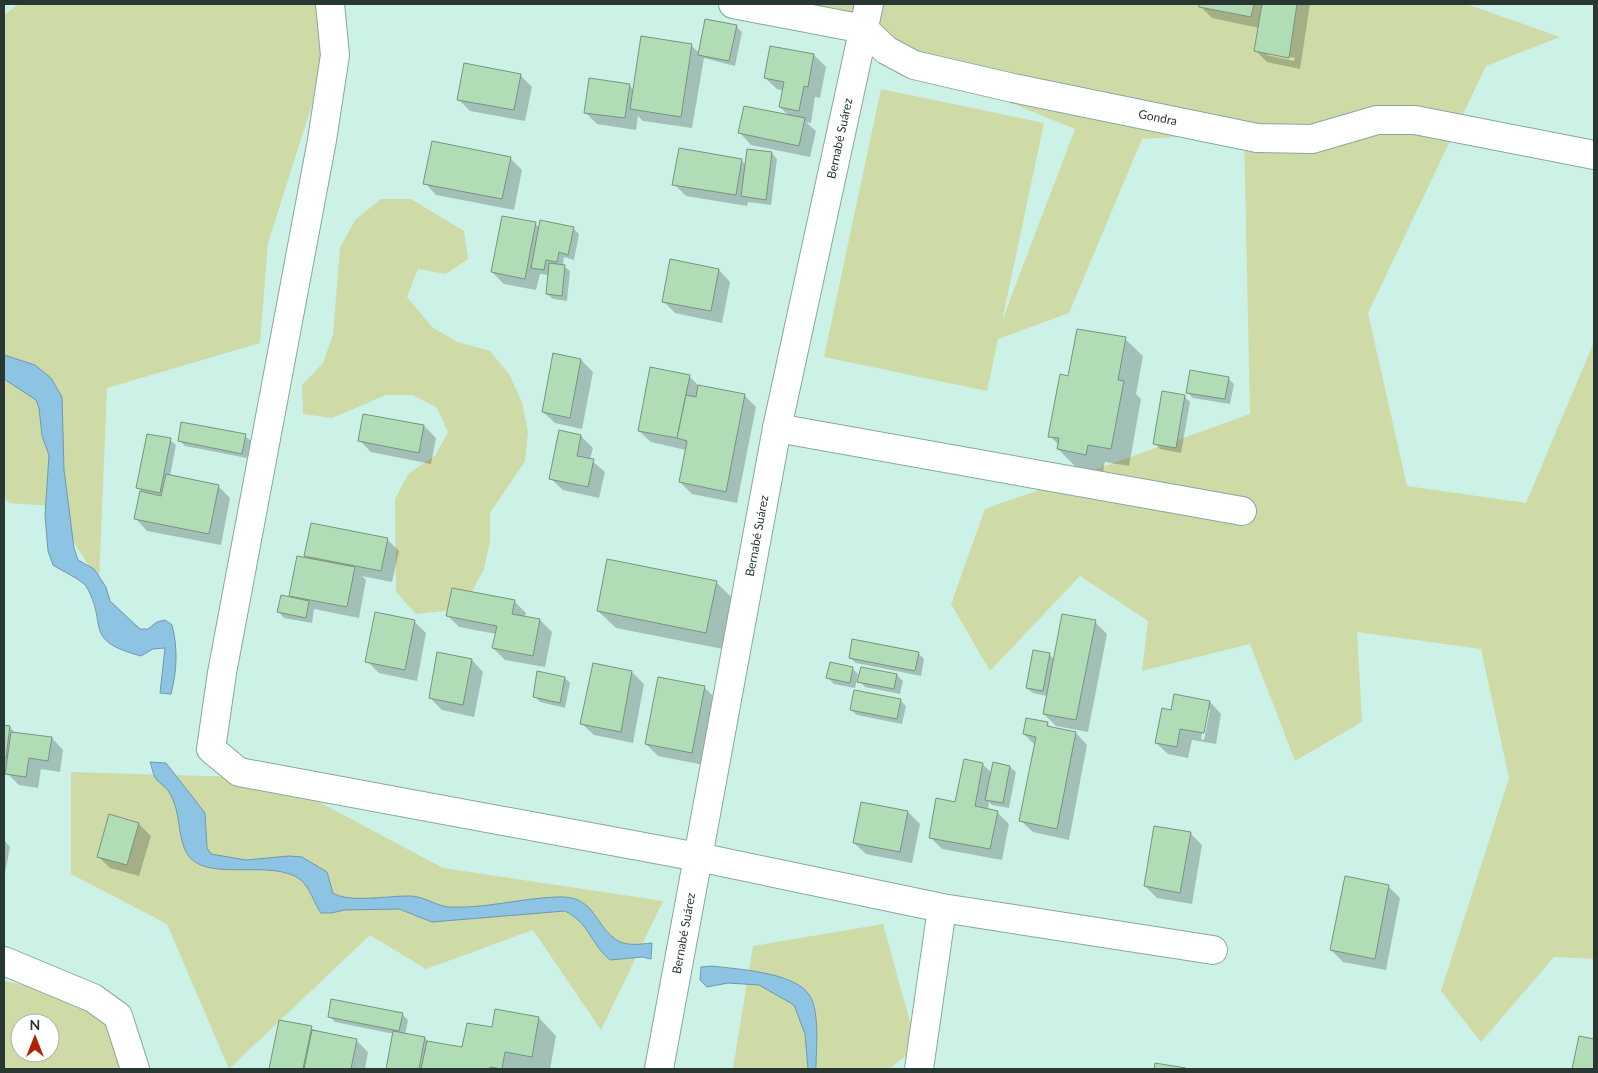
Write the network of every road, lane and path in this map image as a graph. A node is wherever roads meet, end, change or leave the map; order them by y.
1 (330, 4) edge
2 (732, 4) edge
3 (867, 16) edge
4 (1594, 155) edge
5 (776, 428) junction
6 (1242, 511) dead end
7 (698, 857) junction
8 (942, 908) junction
9 (1213, 950) dead end
10 (4, 961) edge
11 (135, 1069) edge
12 (659, 1069) edge
13 (919, 1069) edge

1 - 7 street
2 - 3 street
3 - 4 street, Gondra
3 - 5 street, Bernabé Suárez
5 - 6 street
5 - 7 street, Bernabé Suárez
7 - 8 street
7 - 12 street, Bernabé Suárez
8 - 9 street
8 - 13 street
10 - 11 street

